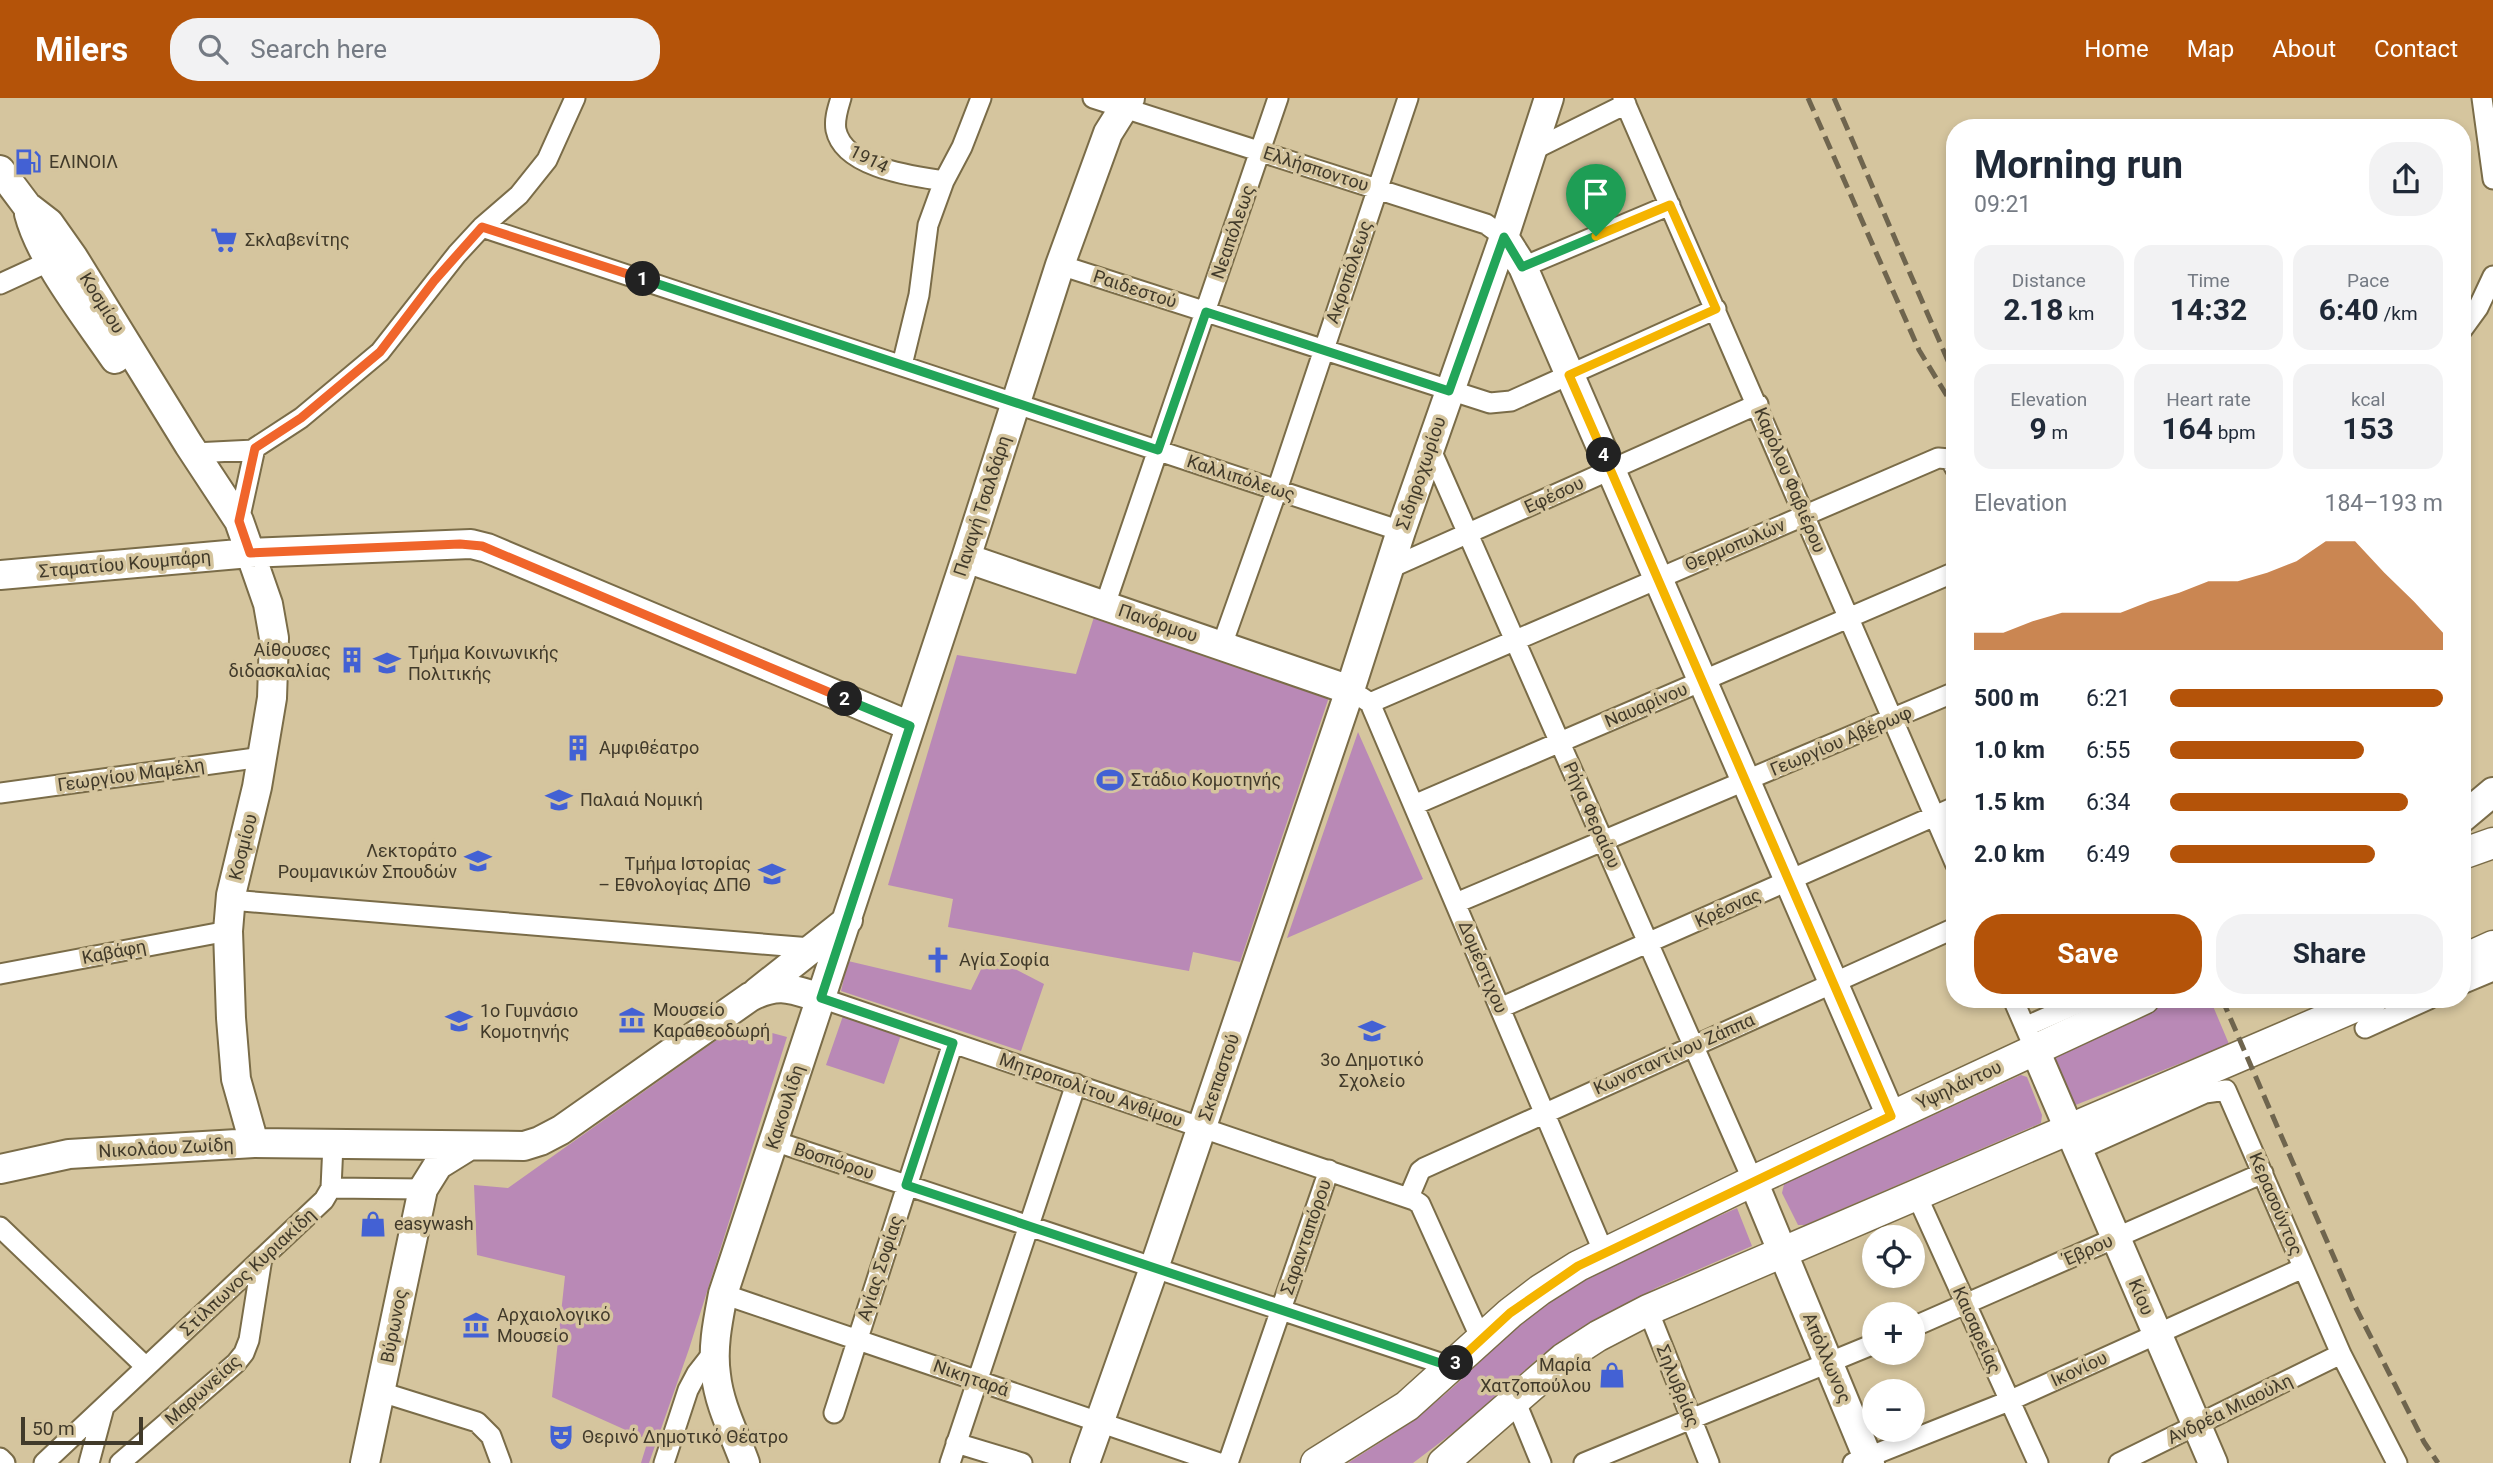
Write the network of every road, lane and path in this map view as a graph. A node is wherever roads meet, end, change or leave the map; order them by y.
1 (575, 98) edge
2 (841, 98) edge
3 (981, 98) edge
4 (1093, 98) edge
5 (1278, 98) edge
6 (1408, 98) edge
7 (1549, 98) edge
8 (2482, 98) edge
9 (1625, 101) edge
10 (1127, 102) edge
11 (1533, 150) junction
12 (1260, 151) junction
13 (0, 170) edge
14 (2493, 179) edge
15 (944, 181) junction
16 (1377, 189) junction
17 (1670, 205) junction
18 (27, 206) junction
19 (482, 227) junction
20 (1504, 237) junction
21 (50, 261) junction
22 (1060, 265) junction
23 (1522, 267) junction
24 (2493, 276) edge
25 (0, 284) edge
26 (1716, 309) junction
27 (1206, 312) junction
28 (2471, 318) edge
29 (1323, 350) junction
30 (902, 365) junction
31 (1569, 375) junction
32 (1449, 391) junction
33 (1015, 403) junction
34 (1758, 404) junction
35 (254, 450) junction
36 (1158, 450) junction
37 (1431, 450) junction
38 (194, 453) junction
39 (1946, 461) edge
40 (1610, 469) junction
41 (1277, 490) junction
42 (1805, 515) junction
43 (239, 521) junction
44 (1401, 531) junction
45 (1468, 534) junction
46 (250, 553) junction
47 (966, 558) junction
48 (1388, 569) junction
49 (0, 575) edge
50 (1946, 576) edge
51 (1658, 579) junction
52 (1105, 605) junction
53 (1850, 618) junction
54 (1515, 640) junction
55 (1222, 645) junction
56 (1702, 681) junction
57 (1946, 696) edge
58 (1360, 697) junction
59 (1893, 719) junction
60 (910, 726) junction
61 (1560, 742) junction
62 (263, 757) junction
63 (1746, 781) junction
64 (2493, 792) edge
65 (0, 793) edge
66 (1414, 805) junction
67 (2471, 810) edge
68 (1946, 811) edge
69 (1935, 816) junction
70 (1604, 841) junction
71 (1946, 842) edge
72 (2493, 843) edge
73 (2471, 851) edge
74 (1789, 880) junction
75 (230, 900) junction
76 (1456, 903) junction
77 (848, 920) junction
78 (228, 931) junction
79 (1946, 932) edge
80 (1649, 943) junction
81 (2493, 946) edge
82 (811, 948) junction
83 (2471, 956) edge
84 (2493, 971) edge
85 (0, 974) edge
86 (2471, 981) edge
87 (1834, 983) junction
88 (750, 997) junction
89 (821, 998) junction
90 (1500, 1008) junction
91 (2017, 1008) edge
92 (2075, 1008) edge
93 (2118, 1008) edge
94 (2353, 1008) edge
95 (2409, 1008) edge
96 (2365, 1028) dead end
97 (2030, 1038) junction
98 (953, 1043) junction
99 (1694, 1045) junction
100 (1076, 1084) junction
101 (1545, 1112) junction
102 (1891, 1116) junction
103 (1202, 1127) junction
104 (2073, 1140) junction
105 (774, 1141) junction
106 (254, 1143) junction
107 (333, 1144) junction
108 (467, 1147) junction
109 (0, 1169) edge
110 (1329, 1170) junction
111 (2263, 1173) junction
112 (1753, 1181) junction
113 (906, 1185) junction
114 (331, 1188) junction
115 (424, 1189) junction
116 (1917, 1195) junction
117 (1409, 1197) junction
118 (1028, 1226) junction
119 (0, 1227) edge
120 (2115, 1237) junction
121 (1604, 1253) junction
122 (1783, 1253) junction
123 (262, 1258) junction
124 (1154, 1268) junction
125 (2303, 1268) junction
126 (723, 1294) junction
127 (1965, 1304) junction
128 (1281, 1310) junction
129 (1648, 1310) junction
130 (1925, 1322) edge
131 (2156, 1334) junction
132 (856, 1339) junction
133 (1480, 1339) junction
134 (1862, 1349) edge
135 (715, 1350) junction
136 (2341, 1354) junction
137 (1829, 1364) junction
138 (146, 1367) junction
139 (1452, 1367) junction
140 (979, 1381) junction
141 (381, 1392) junction
142 (1515, 1400) junction
143 (2009, 1401) junction
144 (104, 1407) junction
145 (834, 1413) dead end
146 (1691, 1420) junction
147 (1100, 1422) junction
148 (2197, 1426) junction
149 (957, 1443) junction
150 (0, 1458) edge
151 (1864, 1461) edge
152 (5, 1463) edge
153 (44, 1463) edge
154 (89, 1463) edge
155 (120, 1463) edge
156 (365, 1463) edge
157 (501, 1463) edge
158 (664, 1463) edge
159 (745, 1463) edge
160 (950, 1463) edge
161 (1022, 1463) edge
162 (1085, 1463) edge
163 (1219, 1463) edge
164 (1228, 1463) edge
165 (1316, 1463) edge
166 (1443, 1463) edge
167 (1541, 1463) edge
168 (1584, 1463) edge
169 (1709, 1463) edge
170 (2038, 1463) edge
171 (2119, 1463) edge
172 (2213, 1463) edge
173 (2397, 1463) edge

1 - 19 street
2 - 15 street, 1914
3 - 15 street
4 - 10 street, Ελλήσποντου
5 - 12 street, Νεαπόλεως
6 - 16 street, Ακροπόλεως
7 - 11 street, Σιδηροχωρίου
8 - 14 street
9 - 11 street
9 - 17 street, Καρόλου Φαβιέρου
10 - 12 street, Ελλήσποντου
10 - 22 street, Παναγή Τσαλδάρη
11 - 20 street, Σιδηροχωρίου
12 - 16 street, Ελλήσποντου
12 - 27 street, Νεαπόλεως
13 - 18 street, Κοσμίου
15 - 30 street
16 - 20 street, Ελλήσποντου
16 - 29 street, Ακροπόλεως
17 - 23 street
17 - 26 street, Καρόλου Φαβιέρου
18 - 21 street, Κοσμίου
18 - 38 street, Κοσμίου
19 - 30 street, Καλλιπόλεως
19 - 35 street
20 - 23 street
20 - 32 street, Σιδηροχωρίου
21 - 25 street
21 - 46 street, Κοσμίου
22 - 27 street, Ραιδεστού
22 - 33 street, Παναγή Τσαλδάρη
23 - 31 street
24 - 28 street
26 - 31 street, Ραιδεστού
26 - 34 street, Καρόλου Φαβιέρου
27 - 29 street, Ραιδεστού
27 - 36 street, Νεαπόλεως
29 - 32 street, Ραιδεστού
29 - 41 street, Ακροπόλεως
30 - 33 street, Καλλιπόλεως
31 - 32 street, Ραιδεστού
31 - 40 street
32 - 37 street, Σιδηροχωρίου
33 - 36 street, Καλλιπόλεως
33 - 47 street, Παναγή Τσαλδάρη
34 - 40 street, Εφέσου
34 - 42 street, Καρόλου Φαβιέρου
35 - 38 street
35 - 43 street
36 - 41 street, Καλλιπόλεως
36 - 52 street, Νεαπόλεως
37 - 44 street, Σιδηροχωρίου
37 - 45 street, Ρήγα Φεραίου
38 - 43 street, Κοσμίου
39 - 42 street, Θερμοπυλών
40 - 45 street, Εφέσου
40 - 51 street
41 - 44 street, Καλλιπόλεως
41 - 55 street, Ακροπόλεως
42 - 51 street, Θερμοπυλών
42 - 53 street, Καρόλου Φαβιέρου
43 - 46 street, Κοσμίου
44 - 48 street, Σιδηροχωρίου
45 - 48 street, Εφέσου
45 - 54 street, Ρήγα Φεραίου
46 - 49 street, Σταματίου Κουμπάρη
46 - 60 street, Σταματίου Κουμπάρη
46 - 62 street, Κοσμίου
47 - 52 street, Πανόρμου
47 - 60 street, Παναγή Τσαλδάρη
48 - 58 street, Σιδηροχωρίου
50 - 53 street, Ναυαρίνου
51 - 54 street, Θερμοπυλών
51 - 56 street
52 - 55 street, Πανόρμου
53 - 56 street, Ναυαρίνου
53 - 59 street, Καρόλου Φαβιέρου
54 - 58 street, Θερμοπυλών
54 - 61 street, Ρήγα Φεραίου
55 - 58 street, Πανόρμου
56 - 61 street, Ναυαρίνου
56 - 63 street
57 - 59 street, Γεωργίου Αβέρωφ
58 - 66 street, Δομέστιχου
58 - 103 street, Σκεπαστού
59 - 63 street, Γεωργίου Αβέρωφ
59 - 69 street, Καρόλου Φαβιέρου
60 - 77 street, Παναγή Τσαλδάρη
61 - 66 street, Ναυαρίνου
61 - 70 street, Ρήγα Φεραίου
62 - 65 street, Γεωργίου Μαμέλη
62 - 75 street, Κοσμίου
63 - 70 street, Γεωργίου Αβέρωφ
63 - 74 street
64 - 67 street
66 - 76 street, Δομέστιχου
68 - 69 street, Κρέσνας
69 - 71 street, Καρόλου Φαβιέρου
69 - 74 street, Κρέσνας
70 - 76 street, Γεωργίου Αβέρωφ
70 - 80 street, Ρήγα Φεραίου
72 - 73 main road
74 - 80 street, Κρέσνας
74 - 87 street
75 - 78 street, Κοσμίου
75 - 82 street
76 - 90 street, Δομέστιχου
77 - 82 street
77 - 89 street, Κακουλίδη
78 - 85 street, Καβάφη
78 - 106 street, Κοσμίου
79 - 87 street, Κωνσταντίνου Ζάππα
80 - 90 street, Κρέσνας
80 - 99 street, Ρήγα Φεραίου
81 - 83 main road
82 - 88 street
84 - 86 street
87 - 99 street, Κωνσταντίνου Ζάππα
87 - 102 street
88 - 89 street
88 - 108 street
89 - 98 street, Μητροπολίτου Ανθίμου
89 - 105 street, Κακουλίδη
90 - 101 street, Δομέστιχου
91 - 97 street
92 - 97 street
93 - 97 main road, Υψηλάντου
94 - 104 main road
95 - 96 street
97 - 102 main road, Υψηλάντου
97 - 104 street, Κίου
98 - 100 street, Μητροπολίτου Ανθίμου
98 - 113 street, Αγίας Σοφίας
99 - 101 street, Κωνσταντίνου Ζάππα
99 - 112 street, Ρήγα Φεραίου
100 - 103 street, Μητροπολίτου Ανθίμου
100 - 118 street
101 - 117 street, Κωνσταντίνου Ζάππα
101 - 121 street, Δομέστιχου
102 - 112 main road, Υψηλάντου
103 - 110 street, Μητροπολίτου Ανθίμου
103 - 124 street, Σκεπαστού
104 - 111 street, Κερασούντος
104 - 116 main road
104 - 120 street, Κίου
105 - 113 street, Βοσπόρου
105 - 126 street, Κακουλίδη
106 - 107 street, Νικολάου Ζωίδη
106 - 109 street, Νικολάου Ζωίδη
107 - 108 street
107 - 114 street
108 - 115 street, Βύρωνος
110 - 117 street, Μητροπολίτου Ανθίμου
110 - 128 street, Σαρανταπόρου
111 - 120 street, Έβρου
111 - 125 street, Κερασούντος
112 - 121 main road, Υψηλάντου
112 - 122 street, Απόλλωνος
113 - 118 street, Βοσπόρου
113 - 132 street, Αγίας Σοφίας
114 - 115 street
114 - 123 street, Στίλπωνος Κυριακίδη
115 - 141 street, Βύρωνος
116 - 122 main road
116 - 127 street, Καισαρείας
117 - 133 street
118 - 124 street, Βοσπόρου
118 - 140 street
119 - 138 street
120 - 127 street, Έβρου
120 - 131 street, Κίου
121 - 133 main road, Υψηλάντου
122 - 129 main road
122 - 137 street, Απόλλωνος
123 - 138 street, Στίλπωνος Κυριακίδη
123 - 155 street, Μαρωνείας
124 - 128 street, Βοσπόρου
124 - 147 street, Σκεπαστού
125 - 131 street, Ικονίου
125 - 136 street, Κερασούντος
126 - 132 street, Νικηταρά
126 - 135 street, Κακουλίδη
127 - 130 street, Έβρου
127 - 143 street, Καισαρείας
128 - 139 street, Βοσπόρου
128 - 164 street, Σαρανταπόρου
129 - 142 main road
129 - 146 street, Σηλυβρίας
131 - 143 street, Ικονίου
131 - 148 street, Κίου
132 - 140 street, Νικηταρά
132 - 145 street, Αγίας Σοφίας
133 - 139 main road, Υψηλάντου
134 - 137 street
135 - 158 street
135 - 159 street, Κακουλίδη
136 - 148 street, Ανδρέα Μιαούλη
136 - 173 street, Κερασούντος
137 - 146 street
137 - 151 street, Απόλλωνος
138 - 144 street, Στίλπωνος Κυριακίδη
139 - 165 main road, Υψηλάντου
140 - 147 street, Νικηταρά
140 - 149 street
141 - 156 street, Βύρωνος
141 - 157 street
142 - 166 main road
142 - 167 street
143 - 151 street, Ικονίου
143 - 170 street, Καισαρείας
144 - 153 street, Στίλπωνος Κυριακίδη
144 - 154 street
146 - 168 street
146 - 169 street, Σηλυβρίας
147 - 162 street, Σκεπαστού
147 - 163 street, Νικηταρά
148 - 171 street, Ανδρέα Μιαούλη
148 - 172 street, Κίου
149 - 160 street
149 - 161 street
150 - 152 street

